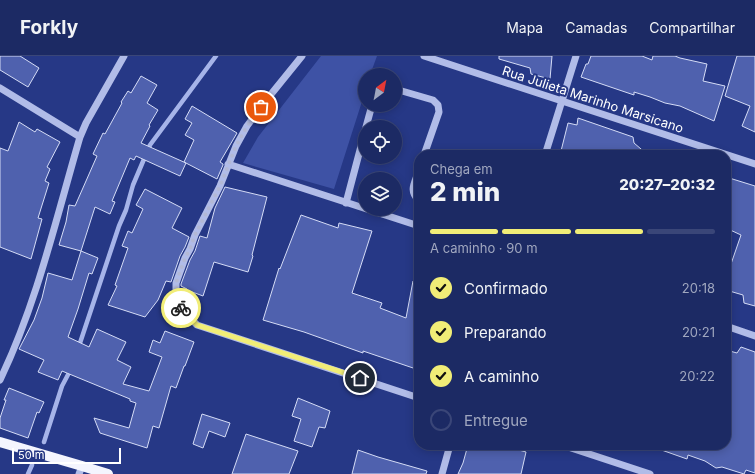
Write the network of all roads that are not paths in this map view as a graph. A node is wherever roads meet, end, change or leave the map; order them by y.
1 (124, 56) edge
2 (302, 56) edge
3 (424, 56) edge
4 (576, 56) edge
5 (0, 88) edge
6 (402, 91) edge
7 (562, 102) junction
8 (80, 137) junction
9 (426, 150) edge
10 (546, 150) edge
11 (711, 150) edge
12 (731, 156) edge
13 (358, 158) edge
14 (228, 164) junction
15 (755, 164) edge
16 (414, 184) edge
17 (414, 196) edge
18 (346, 203) junction
19 (414, 224) edge
20 (731, 328) edge
21 (755, 336) edge
22 (0, 380) edge
23 (414, 396) edge
24 (0, 442) edge
25 (449, 450) edge
26 (577, 450) edge
27 (81, 470) edge
28 (108, 474) edge
29 (442, 474) edge
30 (650, 474) edge

1 - 8 street
2 - 14 street
3 - 7 street, Rua Julieta Marinho Marsicano
4 - 7 street
5 - 8 street
6 - 9 street
7 - 10 street
7 - 11 street, Rua Julieta Marinho Marsicano
8 - 22 street
12 - 15 street, Rua Julieta Marinho Marsicano
13 - 18 street
14 - 18 street
14 - 23 street
16 - 17 street
18 - 19 street
20 - 21 street
24 - 27 main road
25 - 29 street
26 - 30 street
27 - 28 main road

